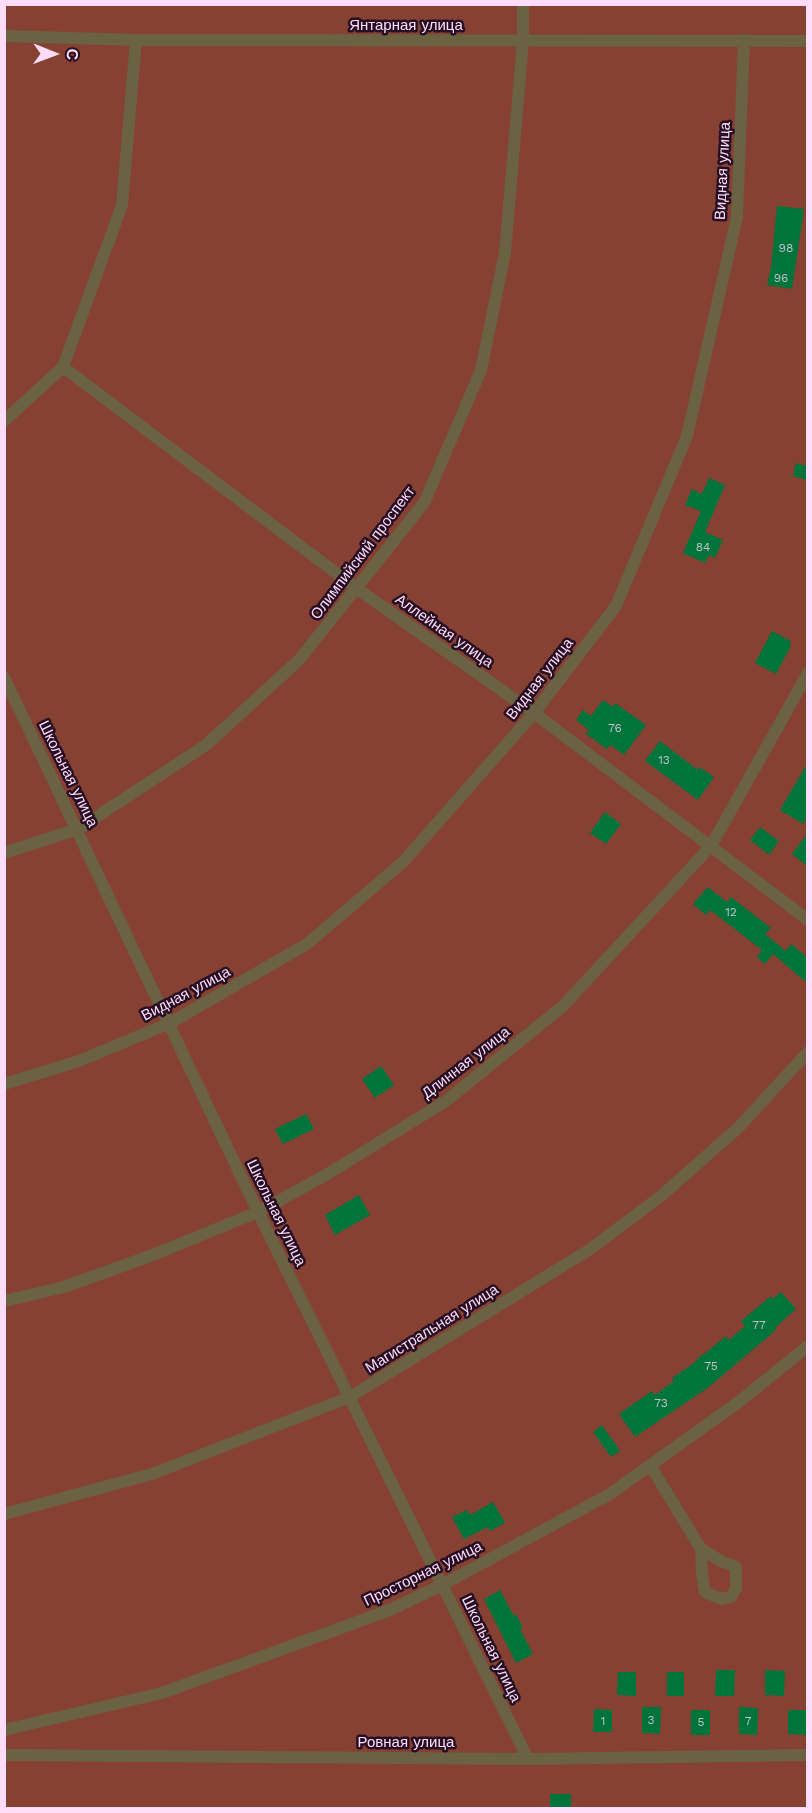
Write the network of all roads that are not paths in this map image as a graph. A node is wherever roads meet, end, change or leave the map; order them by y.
1 (523, 4) edge
2 (4, 36) edge
3 (136, 40) junction
4 (744, 40) junction
5 (523, 41) junction
6 (807, 41) edge
7 (63, 367) junction
8 (4, 421) edge
9 (356, 588) junction
10 (807, 673) edge
11 (4, 677) edge
12 (534, 713) junction
13 (78, 829) junction
14 (711, 846) junction
15 (4, 853) edge
16 (807, 920) edge
17 (170, 1023) junction
18 (807, 1052) edge
19 (4, 1084) edge
20 (258, 1212) junction
21 (4, 1300) edge
22 (807, 1346) edge
23 (350, 1398) junction
24 (650, 1465) junction
25 (4, 1514) edge
26 (701, 1549) dead end
27 (442, 1585) junction
28 (4, 1730) edge
29 (4, 1755) edge
30 (807, 1755) edge
31 (528, 1759) junction

1 - 5 street, Олимпийский проспект
2 - 3 street, Янтарная улица
3 - 5 street, Янтарная улица
3 - 7 street
4 - 5 street, Янтарная улица
4 - 6 street, Янтарная улица
4 - 12 street, Видная улица
5 - 9 street, Олимпийский проспект
7 - 8 street
7 - 9 street, Аллейная улица
9 - 12 street, Аллейная улица
9 - 13 street, Олимпийский проспект
10 - 14 street, Длинная улица
11 - 13 street, Школьная улица
12 - 14 street, Аллейная улица
12 - 17 street, Видная улица
13 - 15 street, Олимпийский проспект
13 - 17 street, Школьная улица
14 - 16 street, Аллейная улица
14 - 20 street, Длинная улица
17 - 19 street, Видная улица
17 - 20 street, Школьная улица
18 - 23 street, Магистральная улица
20 - 21 street, Длинная улица
20 - 23 street, Школьная улица
22 - 24 street, Просторная улица
23 - 25 street, Магистральная улица
23 - 27 street, Школьная улица
24 - 26 street
24 - 27 street, Просторная улица
27 - 28 street, Просторная улица
27 - 31 street, Школьная улица
29 - 31 street, Ровная улица
30 - 31 street, Ровная улица

